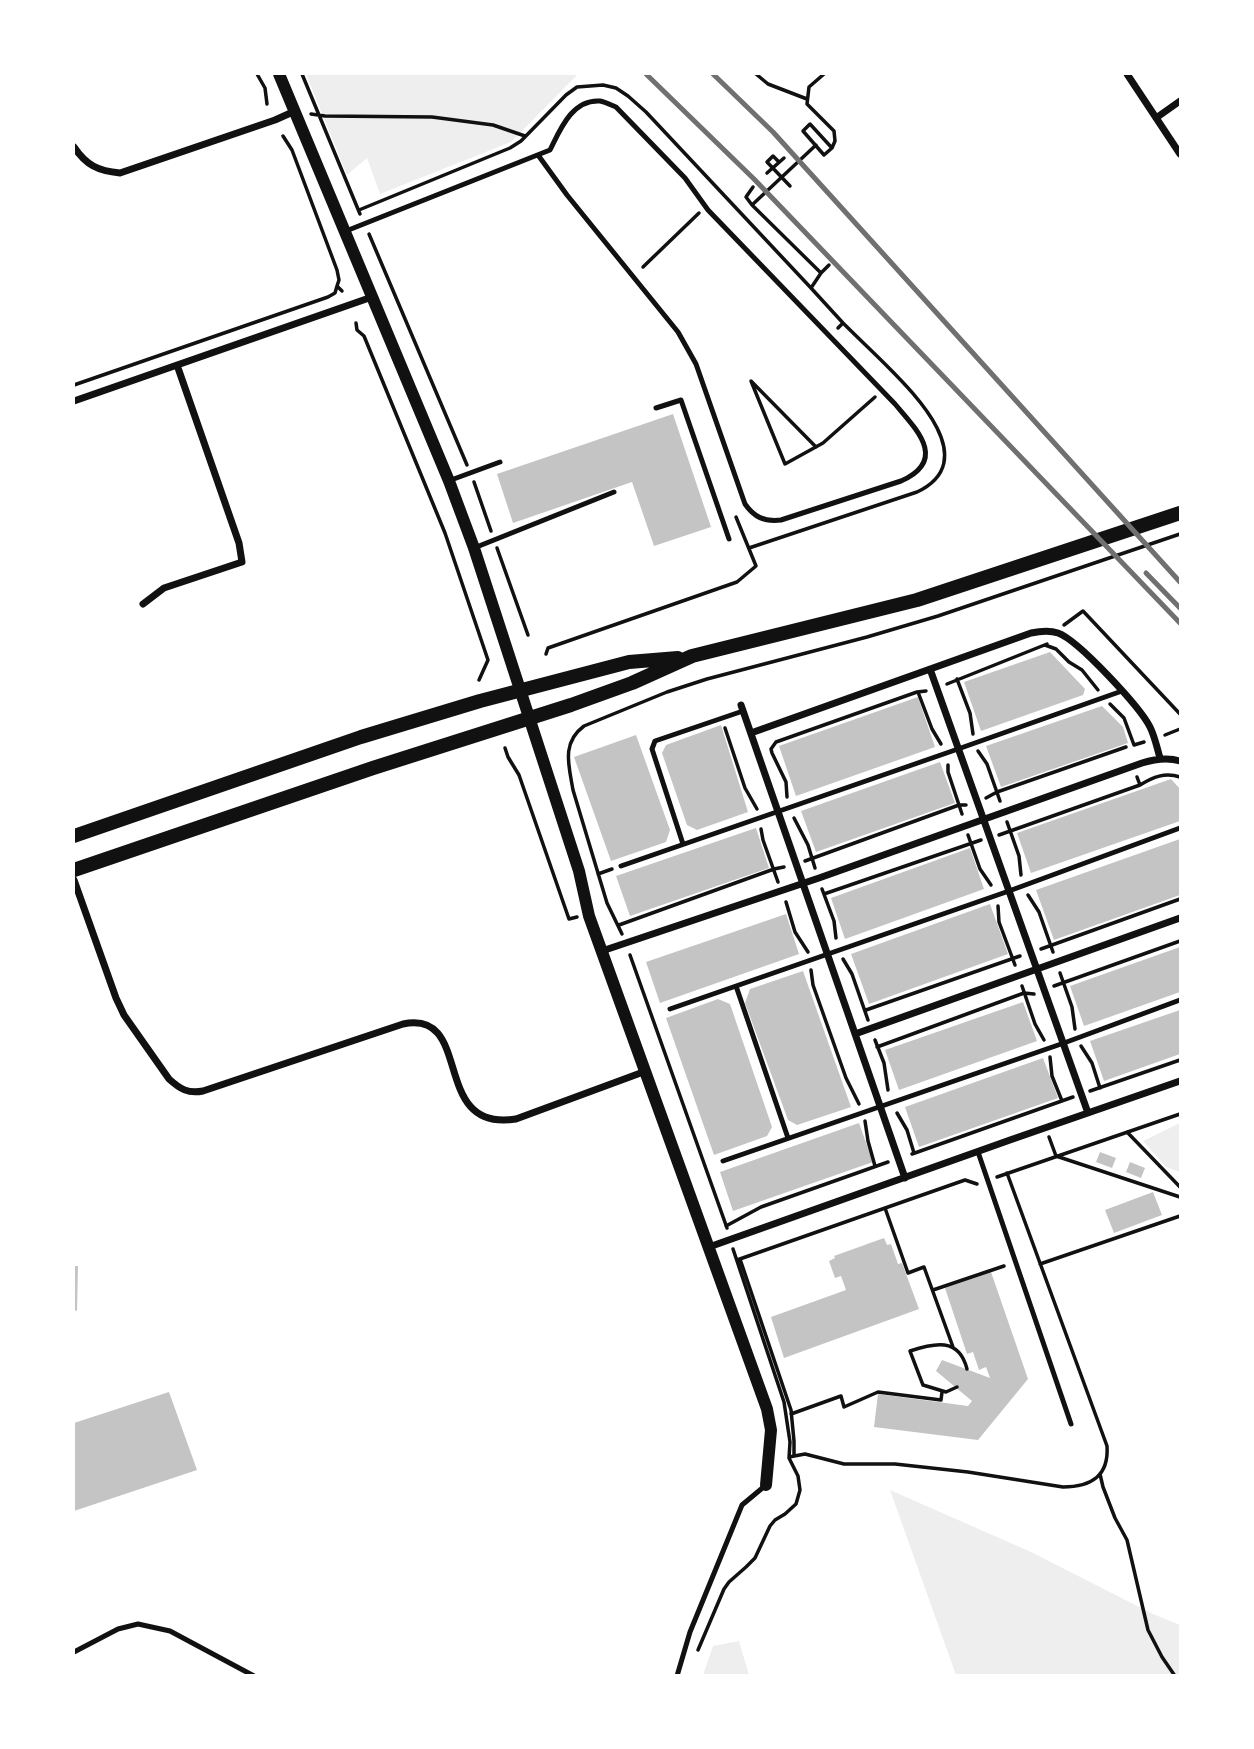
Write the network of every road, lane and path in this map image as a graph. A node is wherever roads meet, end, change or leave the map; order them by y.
1 (257, 74) edge
2 (279, 74) edge
3 (302, 74) edge
4 (756, 74) edge
5 (824, 74) edge
6 (1127, 74) edge
7 (808, 99) junction
8 (1181, 101) edge
9 (267, 104) dead end
10 (295, 111) junction
11 (319, 116) junction
12 (1156, 118) junction
13 (283, 136) dead end
14 (526, 136) junction
15 (816, 145) junction
16 (74, 147) edge
17 (832, 148) junction
18 (1181, 154) edge
19 (538, 155) junction
20 (784, 158) dead end
21 (779, 162) junction
22 (767, 173) dead end
23 (781, 177) junction
24 (790, 186) dead end
25 (753, 187) dead end
26 (721, 193) junction
27 (752, 205) junction
28 (706, 207) junction
29 (359, 210) junction
30 (364, 224) junction
31 (346, 231) junction
32 (829, 265) dead end
33 (643, 267) dead end
34 (821, 273) junction
35 (337, 286) junction
36 (811, 288) junction
37 (342, 291) dead end
38 (372, 298) junction
39 (356, 323) dead end
40 (843, 323) junction
41 (838, 328) dead end
42 (177, 365) junction
43 (897, 377) junction
44 (74, 385) edge
45 (882, 390) junction
46 (74, 401) edge
47 (656, 408) dead end
48 (816, 447) junction
49 (500, 462) dead end
50 (470, 473) junction
51 (449, 481) junction
52 (614, 492) dead end
53 (1181, 513) edge
54 (736, 517) dead end
55 (1181, 534) edge
56 (729, 539) dead end
57 (494, 540) junction
58 (474, 548) junction
59 (749, 548) junction
60 (143, 604) dead end
61 (1056, 632) junction
62 (528, 635) dead end
63 (546, 654) dead end
64 (692, 656) junction
65 (930, 669) junction
66 (479, 680) dead end
67 (936, 687) junction
68 (521, 689) junction
69 (1122, 691) junction
70 (742, 708) joint
71 (1181, 714) edge
72 (529, 718) junction
73 (721, 718) junction
74 (751, 733) junction
75 (1126, 747) dead end
76 (505, 748) dead end
77 (958, 749) junction
78 (1160, 758) junction
79 (1181, 761) edge
80 (977, 801) junction
81 (790, 807) junction
82 (778, 811) junction
83 (761, 817) junction
84 (984, 820) junction
85 (1181, 828) edge
86 (74, 836) edge
87 (684, 844) junction
88 (812, 858) junction
89 (796, 863) junction
90 (621, 866) dead end
91 (774, 869) junction
92 (74, 870) edge
93 (818, 878) junction
94 (74, 880) edge
95 (803, 884) junction
96 (782, 891) junction
97 (1009, 891) junction
98 (1181, 918) edge
99 (569, 919) dead end
100 (619, 925) junction
101 (1181, 941) edge
102 (625, 943) junction
103 (839, 949) junction
104 (602, 951) junction
105 (827, 953) junction
106 (810, 960) junction
107 (1037, 970) junction
108 (736, 986) junction
109 (1045, 991) junction
110 (1181, 1000) edge
111 (670, 1009) dead end
112 (871, 1028) junction
113 (855, 1034) junction
114 (1064, 1043) junction
115 (877, 1047) junction
116 (1181, 1060) edge
117 (646, 1071) junction
118 (1181, 1082) edge
119 (1082, 1094) junction
120 (892, 1102) junction
121 (880, 1106) junction
122 (1039, 1109) junction
123 (864, 1112) junction
124 (1088, 1113) junction
125 (1181, 1114) edge
126 (1045, 1128) junction
127 (1126, 1132) junction
128 (788, 1138) junction
129 (978, 1152) junction
130 (914, 1153) junction
131 (1056, 1156) junction
132 (898, 1158) junction
133 (723, 1161) dead end
134 (875, 1167) junction
135 (1007, 1173) junction
136 (905, 1178) junction
137 (987, 1181) junction
138 (1181, 1187) edge
139 (1181, 1197) edge
140 (885, 1208) junction
141 (1181, 1216) edge
142 (726, 1226) junction
143 (730, 1239) junction
144 (709, 1247) junction
145 (738, 1259) junction
146 (1041, 1264) junction
147 (1004, 1266) dead end
148 (933, 1290) junction
149 (953, 1347) junction
150 (967, 1368) dead end
151 (957, 1387) dead end
152 (942, 1392) junction
153 (791, 1413) junction
154 (1072, 1424) dead end
155 (792, 1456) junction
156 (1100, 1474) junction
157 (766, 1485) joint
158 (74, 1652) edge
159 (696, 1654) dead end
160 (254, 1675) edge
161 (677, 1675) edge
162 (1175, 1675) edge

1 - 9 path
2 - 10 street
3 - 11 path
4 - 7 path
5 - 7 path
6 - 12 street
7 - 17 path
8 - 12 street
10 - 11 path
10 - 16 street
10 - 31 street
11 - 14 path
11 - 29 path
12 - 18 street
13 - 35 path
14 - 26 path
14 - 29 path
15 - 17 path
15 - 17 path
15 - 23 path
19 - 28 lane
19 - 30 lane
19 - 45 lane
20 - 21 path
21 - 22 path
21 - 23 path
23 - 24 path
23 - 27 path
25 - 27 path
26 - 28 path
26 - 36 path
27 - 34 path
28 - 33 path
28 - 45 lane
29 - 30 path
30 - 31 lane
30 - 50 path
31 - 38 street
32 - 34 path
34 - 36 path
35 - 37 path
35 - 44 path
36 - 40 path
38 - 42 street
38 - 51 street
39 - 66 path
40 - 41 path
40 - 43 path
42 - 46 street
42 - 60 street
43 - 45 path
43 - 59 path
45 - 48 path
47 - 56 lane
48 - 48 path
49 - 50 lane
50 - 51 lane
50 - 57 path
51 - 58 street
52 - 57 lane
53 - 64 main road
54 - 59 path
55 - 100 path
57 - 58 lane
57 - 62 path
58 - 68 street
59 - 63 path
61 - 65 street
61 - 67 path
61 - 69 street
61 - 71 path
64 - 68 main road
64 - 72 main road
65 - 67 street
65 - 74 street
67 - 77 street
67 - 81 path
68 - 72 street
68 - 86 main road
69 - 77 lane
69 - 78 street
70 - 73 lane
70 - 74 street
72 - 92 main road
72 - 104 street
73 - 83 path
73 - 87 lane
74 - 82 street
75 - 80 path
76 - 99 path
77 - 80 street
77 - 81 lane
78 - 79 street
78 - 84 street
80 - 84 street
80 - 88 path
81 - 82 lane
81 - 88 path
82 - 83 lane
82 - 89 street
83 - 87 lane
83 - 91 path
84 - 93 street
84 - 97 street
85 - 97 lane
87 - 90 lane
88 - 89 path
88 - 93 path
89 - 91 path
89 - 95 street
91 - 96 path
91 - 100 path
93 - 95 street
93 - 103 path
94 - 117 street
95 - 96 street
95 - 105 street
96 - 102 street
96 - 106 path
97 - 103 lane
97 - 107 street
98 - 107 street
100 - 102 path
101 - 109 path
102 - 104 street
102 - 142 path
103 - 105 lane
103 - 112 path
104 - 117 street
105 - 106 lane
105 - 113 street
106 - 108 lane
106 - 123 path
107 - 109 street
107 - 112 street
108 - 111 lane
108 - 128 lane
109 - 114 street
109 - 115 path
110 - 114 lane
112 - 113 street
112 - 115 path
113 - 121 street
114 - 119 street
114 - 120 lane
115 - 120 path
116 - 119 path
117 - 144 street
118 - 124 street
119 - 122 path
119 - 124 street
120 - 121 lane
120 - 130 path
121 - 123 lane
121 - 132 street
122 - 126 path
122 - 130 path
123 - 128 lane
123 - 134 path
124 - 126 street
125 - 127 path
126 - 129 street
126 - 131 path
127 - 131 path
127 - 138 path
128 - 133 lane
129 - 136 street
129 - 137 lane
130 - 132 path
131 - 135 path
131 - 139 path
132 - 134 path
132 - 136 street
134 - 142 path
135 - 137 path
135 - 146 path
136 - 143 street
137 - 140 path
137 - 154 lane
140 - 145 path
140 - 148 path
141 - 146 path
142 - 143 path
143 - 144 street
143 - 145 path
144 - 157 street
145 - 153 path
145 - 155 path
146 - 156 path
147 - 148 path
148 - 149 path
149 - 150 path
149 - 152 path
151 - 152 path
152 - 153 path
153 - 155 path
155 - 156 path
155 - 159 path
156 - 162 path
157 - 161 lane
158 - 160 lane

